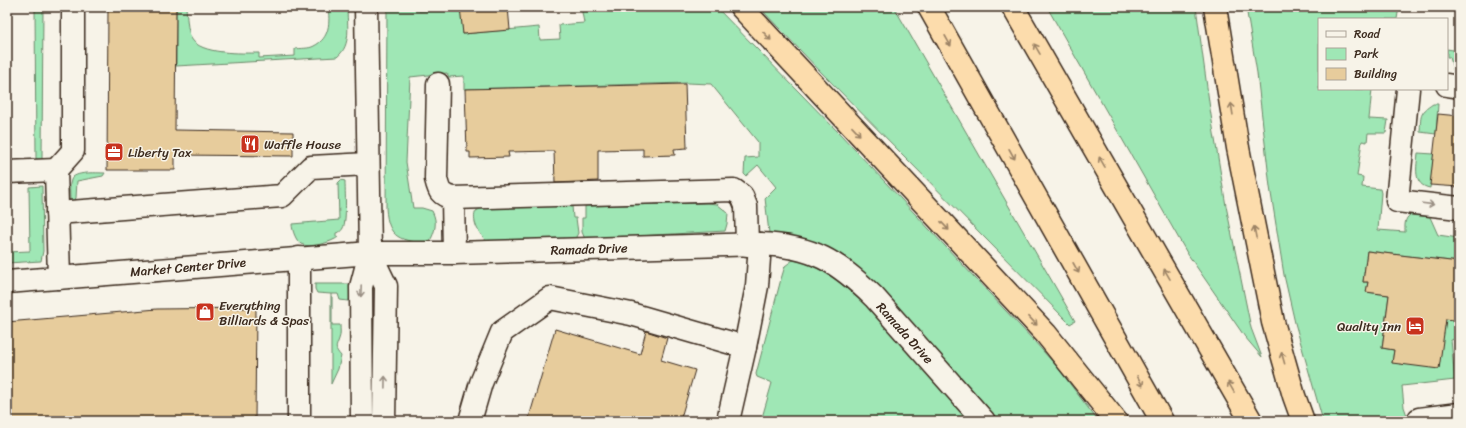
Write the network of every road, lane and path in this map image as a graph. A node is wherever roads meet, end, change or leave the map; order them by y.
1 (73, 7) edge
2 (366, 7) edge
3 (741, 7) edge
4 (929, 7) edge
5 (1013, 7) edge
6 (1216, 7) edge
7 (438, 84) dead end
8 (1448, 85) edge
9 (1459, 87) edge
10 (1408, 90) edge
11 (368, 164) junction
12 (56, 170) junction
13 (7, 172) edge
14 (453, 198) junction
15 (1459, 208) edge
16 (57, 213) junction
17 (753, 244) junction
18 (370, 253) junction
19 (454, 254) junction
20 (299, 258) junction
21 (59, 278) junction
22 (7, 282) edge
23 (745, 347) junction
24 (1459, 414) edge
25 (299, 421) edge
26 (362, 421) edge
27 (384, 421) edge
28 (470, 421) edge
29 (728, 421) edge
30 (984, 421) edge
31 (1116, 421) edge
32 (1162, 421) edge
33 (1251, 421) edge
34 (1303, 421) edge
35 (1420, 421) edge

1 - 12 street
2 - 11 street
3 -> 31 highway
4 -> 32 highway
33 -> 5 highway
34 -> 6 highway
7 - 14 street
8 - 9 street
10 -> 15 street
11 - 16 street
11 - 18 street
12 - 13 street
12 - 16 street
14 - 17 street
14 - 19 street
16 - 21 street
17 - 19 street, Ramada Drive
17 - 23 street
17 - 30 street, Ramada Drive
18 - 19 street, Ramada Drive
18 - 20 street, Market Center Drive
18 -> 26 street
27 -> 18 street
20 - 21 street, Market Center Drive
20 - 25 street
21 - 22 street, Market Center Drive
23 - 28 street
23 - 29 street
24 - 35 street

